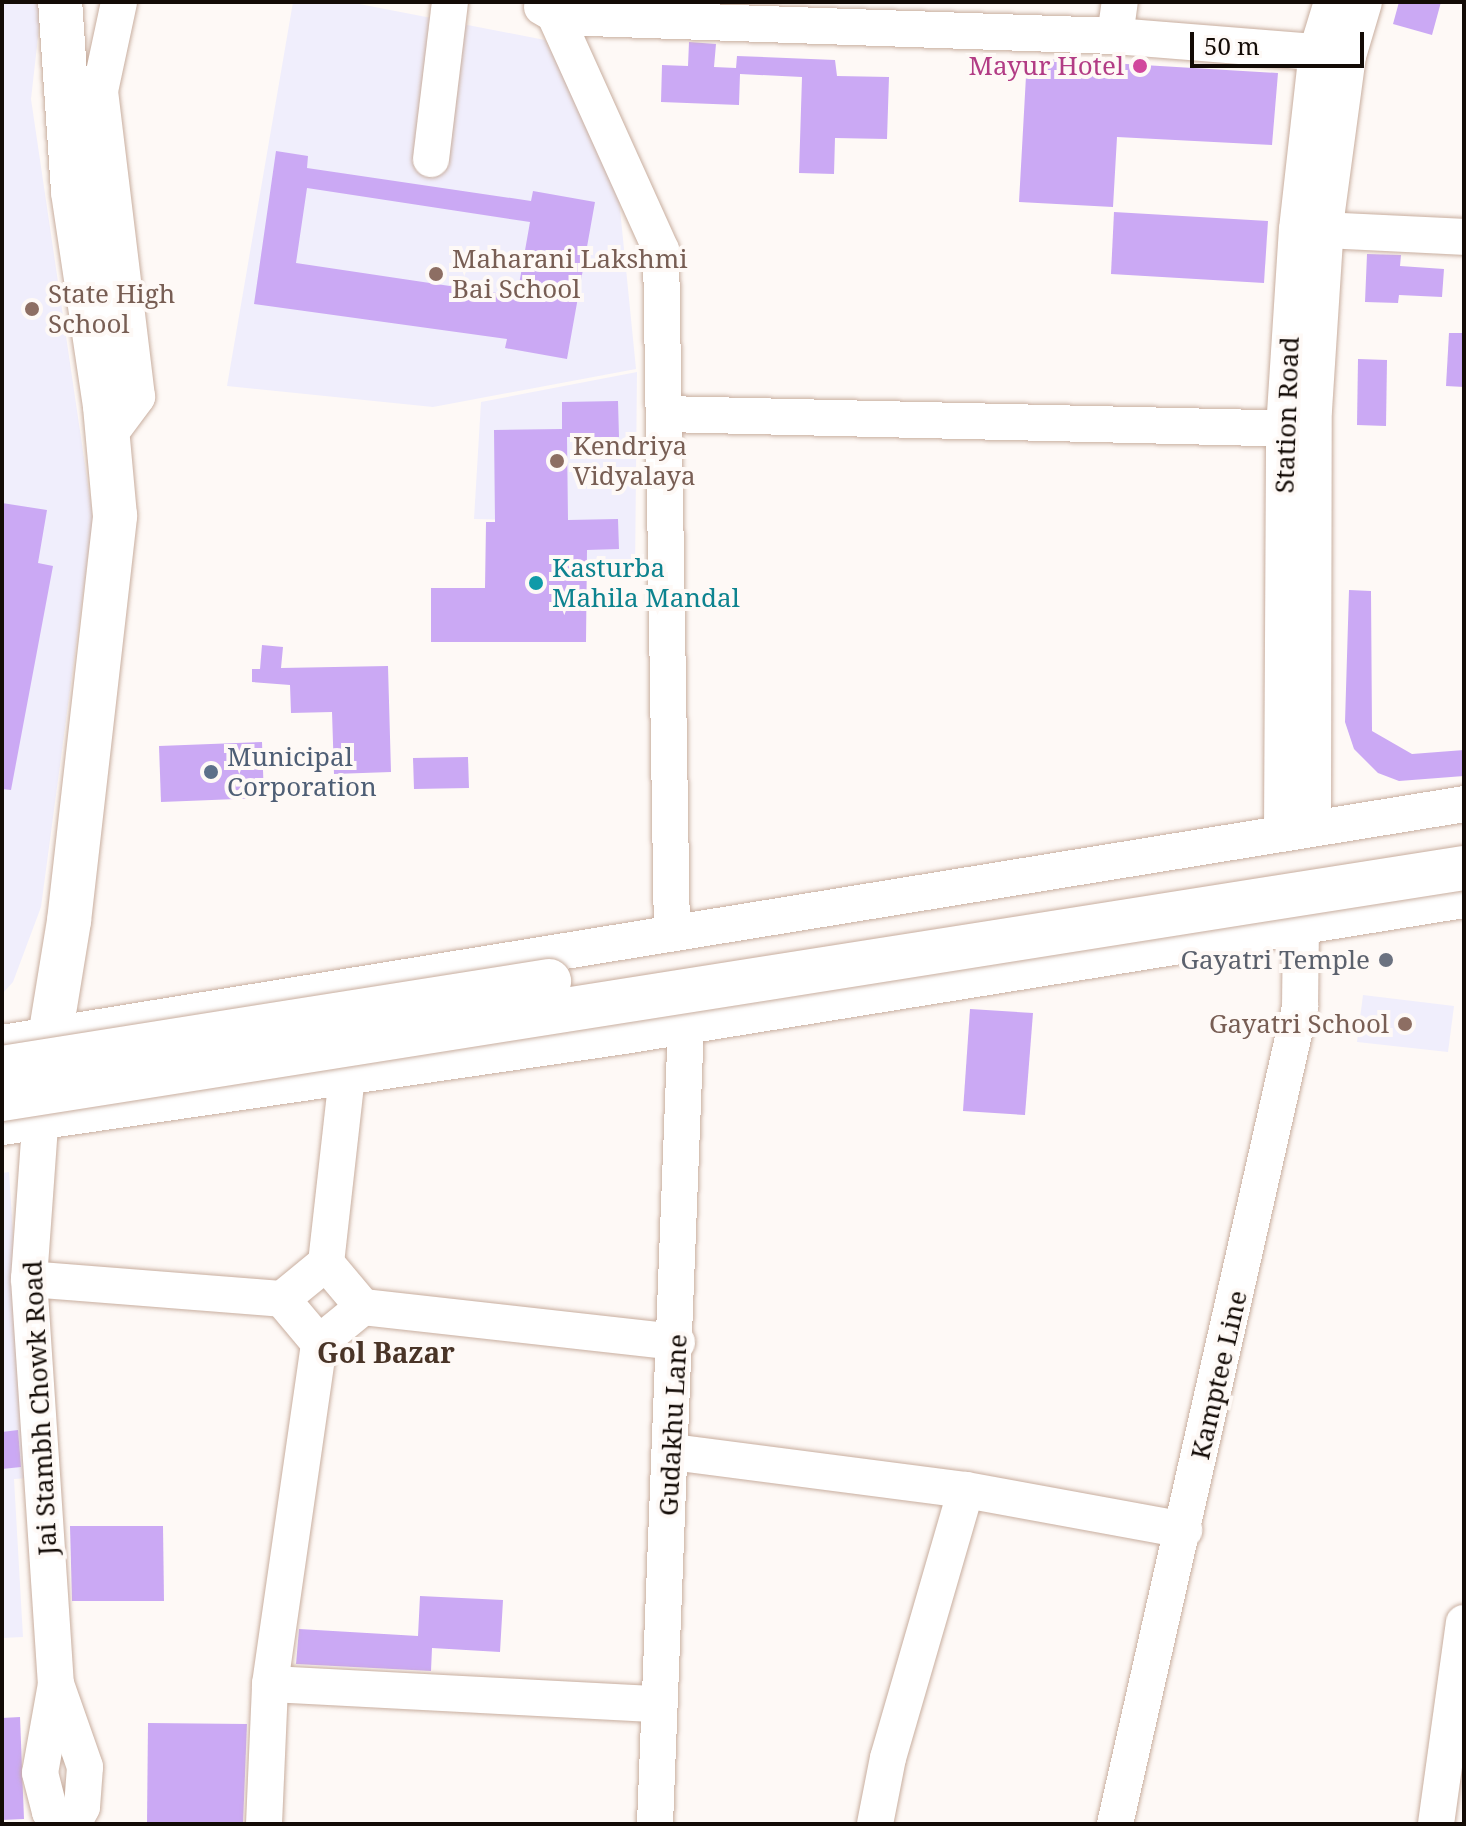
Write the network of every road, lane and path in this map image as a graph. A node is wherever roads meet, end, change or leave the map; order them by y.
1 (60, 2) edge
2 (119, 2) edge
3 (450, 2) edge
4 (1332, 2) edge
5 (1364, 2) edge
6 (548, 7) edge
7 (1002, 16) edge
8 (1117, 19) edge
9 (1333, 53) junction
10 (431, 159) dead end
11 (1311, 229) junction
12 (1464, 237) edge
13 (664, 414) junction
14 (107, 421) junction
15 (1299, 429) junction
16 (1464, 804) edge
17 (1297, 830) junction
18 (1464, 839) edge
19 (1464, 868) edge
20 (1464, 900) edge
21 (1301, 924) junction
22 (672, 933) junction
23 (686, 1025) junction
24 (50, 1037) junction
25 (2, 1043) edge
26 (2, 1068) edge
27 (347, 1076) junction
28 (2, 1099) edge
29 (40, 1121) junction
30 (2, 1127) edge
31 (326, 1263) junction
32 (29, 1279) junction
33 (282, 1299) junction
34 (363, 1307) junction
35 (677, 1342) junction
36 (319, 1343) junction
37 (672, 1452) junction
38 (966, 1490) junction
39 (1184, 1530) junction
40 (1464, 1623) edge
41 (56, 1684) junction
42 (270, 1684) junction
43 (658, 1704) junction
44 (59, 1824) edge
45 (73, 1824) edge
46 (264, 1824) edge
47 (655, 1824) edge
48 (875, 1824) edge
49 (1115, 1824) edge
50 (1436, 1824) edge

1 - 14 main road
2 - 14 street
3 - 10 street
4 - 9 street, Station Road
5 - 9 street, Station Road
6 - 7 street
6 - 13 street
7 - 8 street
8 - 9 street
9 - 11 street, Station Road
11 - 12 street
11 - 15 street, Station Road
13 - 15 street
13 - 22 street
14 - 24 main road
15 - 17 street, Station Road
16 - 17 street
17 - 22 street
18 - 26 main road, bridge
19 - 28 main road, bridge
20 - 21 street
21 - 23 street
21 - 39 street, Kamptee Line
22 - 24 street
23 - 27 street
23 - 35 street, Gudakhu Lane
24 - 25 street
24 - 29 street, Jai Stambh Chowk Road
27 - 29 street
27 - 31 street
29 - 30 street
29 - 32 street, Jai Stambh Chowk Road
31 - 33 street
31 - 34 street
32 - 33 street
32 - 41 street, Jai Stambh Chowk Road
33 - 36 street
34 - 35 street
34 - 36 street
35 - 37 street, Gudakhu Lane
36 - 42 street
37 - 38 street
37 - 43 street, Gudakhu Lane
38 - 39 street
38 - 48 street
39 - 49 street, Kamptee Line
40 - 50 street
41 - 44 street, Jai Stambh Chowk Road
41 - 45 street, Jai Stambh Chowk Road
42 - 43 street
42 - 46 street
43 - 47 street, Gudakhu Lane

